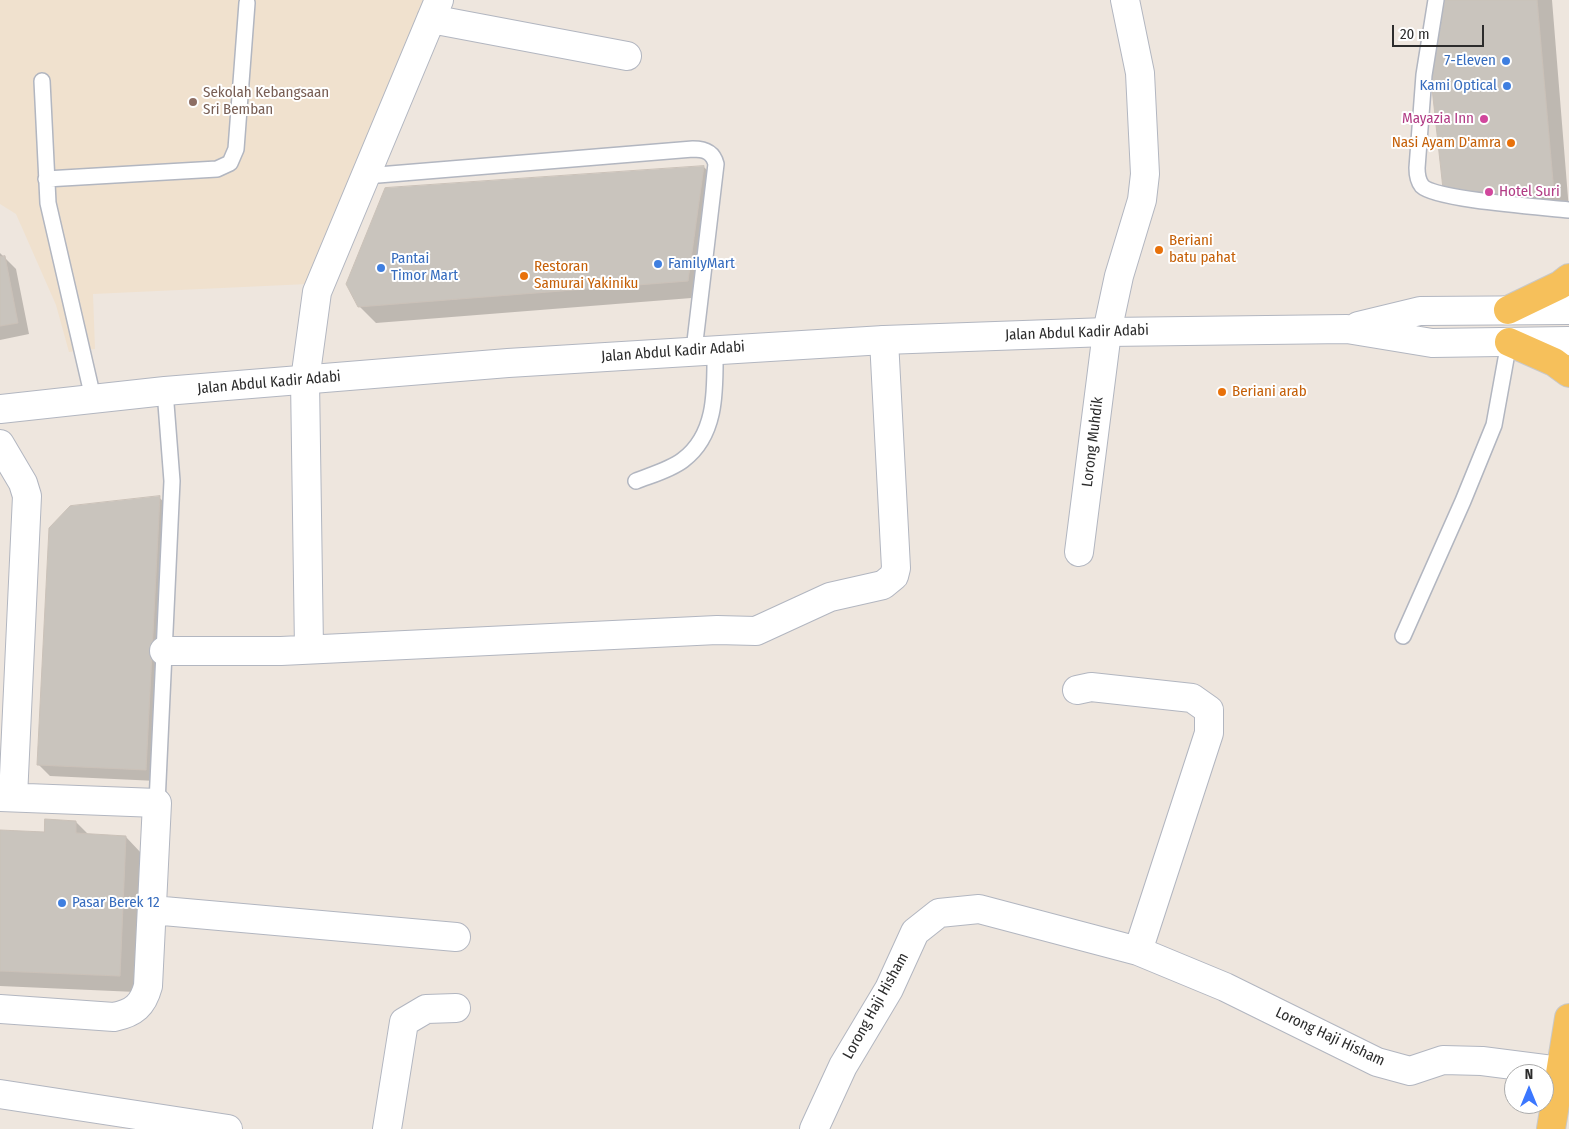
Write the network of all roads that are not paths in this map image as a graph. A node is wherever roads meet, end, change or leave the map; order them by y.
1 (1125, 0) edge
2 (1436, 0) edge
3 (247, 3) dead end
4 (435, 9) edge
5 (627, 56) dead end
6 (42, 81) dead end
7 (366, 176) junction
8 (46, 179) junction
9 (1569, 210) edge
10 (1569, 278) edge
11 (1508, 310) junction
12 (1569, 310) edge
13 (1347, 329) junction
14 (1107, 332) junction
15 (884, 340) junction
16 (1569, 341) edge
17 (1509, 342) junction
18 (705, 349) junction
19 (1569, 373) edge
20 (305, 380) junction
21 (165, 392) junction
22 (93, 398) junction
23 (0, 409) edge
24 (0, 444) edge
25 (636, 481) dead end
26 (1079, 552) dead end
27 (1403, 636) dead end
28 (309, 649) junction
29 (164, 651) junction
30 (1077, 690) dead end
31 (6, 797) edge
32 (157, 803) junction
33 (152, 910) junction
34 (456, 937) dead end
35 (1138, 951) junction
36 (456, 1008) dead end
37 (0, 1009) edge
38 (1569, 1018) edge
39 (1562, 1085) edge
40 (0, 1094) edge
41 (228, 1129) edge
42 (387, 1129) edge
43 (814, 1129) edge
44 (1551, 1129) edge

1 - 14 street, Lorong Muhdik
2 - 9 lane
3 - 8 lane
4 - 5 street
4 - 7 street
6 - 8 lane
7 - 18 lane
7 - 20 street
8 - 22 lane
10 - 11 main road
11 - 12 street, Jalan Abdul Kadir Adabi
11 - 13 street, Jalan Abdul Kadir Adabi
13 - 14 street, Jalan Abdul Kadir Adabi
13 - 17 street, Jalan Abdul Kadir Adabi
14 - 15 street, Jalan Abdul Kadir Adabi
14 - 26 street, Lorong Muhdik
15 - 18 street, Jalan Abdul Kadir Adabi
15 - 28 street
16 - 17 street, Jalan Abdul Kadir Adabi
17 - 19 main road
17 - 27 lane
18 - 20 street, Jalan Abdul Kadir Adabi
18 - 25 lane
20 - 21 street, Jalan Abdul Kadir Adabi
20 - 28 street
21 - 22 street, Jalan Abdul Kadir Adabi
21 - 29 lane
22 - 23 street, Jalan Abdul Kadir Adabi
24 - 31 street
28 - 29 street
29 - 32 lane
30 - 35 street
31 - 32 street
32 - 33 street
33 - 34 street
33 - 37 street
35 - 39 street, Lorong Haji Hisham
35 - 43 street, Lorong Haji Hisham
36 - 42 street
38 - 39 main road
39 - 44 main road
40 - 41 street

